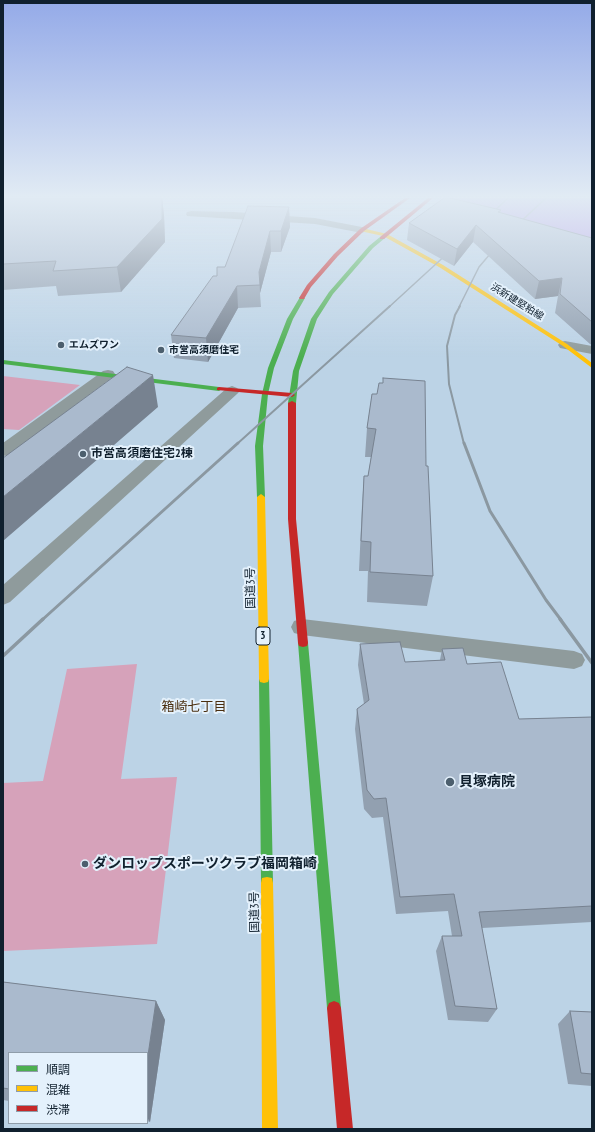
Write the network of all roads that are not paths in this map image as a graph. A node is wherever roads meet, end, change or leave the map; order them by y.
1 (340, 251) edge
2 (367, 251) edge
3 (415, 251) edge
4 (565, 345) junction
5 (592, 350) edge
6 (3, 362) edge
7 (592, 366) edge
8 (108, 374) junction
9 (232, 392) junction
10 (264, 394) junction
11 (292, 395) junction
12 (3, 451) edge
13 (3, 597) edge
14 (302, 627) junction
15 (574, 660) dead end
16 (270, 1129) edge
17 (345, 1129) edge

1 - 10 main road, 国道3号 / 3
2 - 11 main road
3 - 4 main road, 浜新建堅粕線
4 - 5 street
4 - 7 main road, 浜新建堅粕線
6 - 8 main road
8 - 9 main road
8 - 12 street
9 - 10 main road
9 - 13 street
10 - 11 main road
10 - 16 main road, 国道3号 / 3
11 - 14 main road
14 - 15 street
14 - 17 main road

